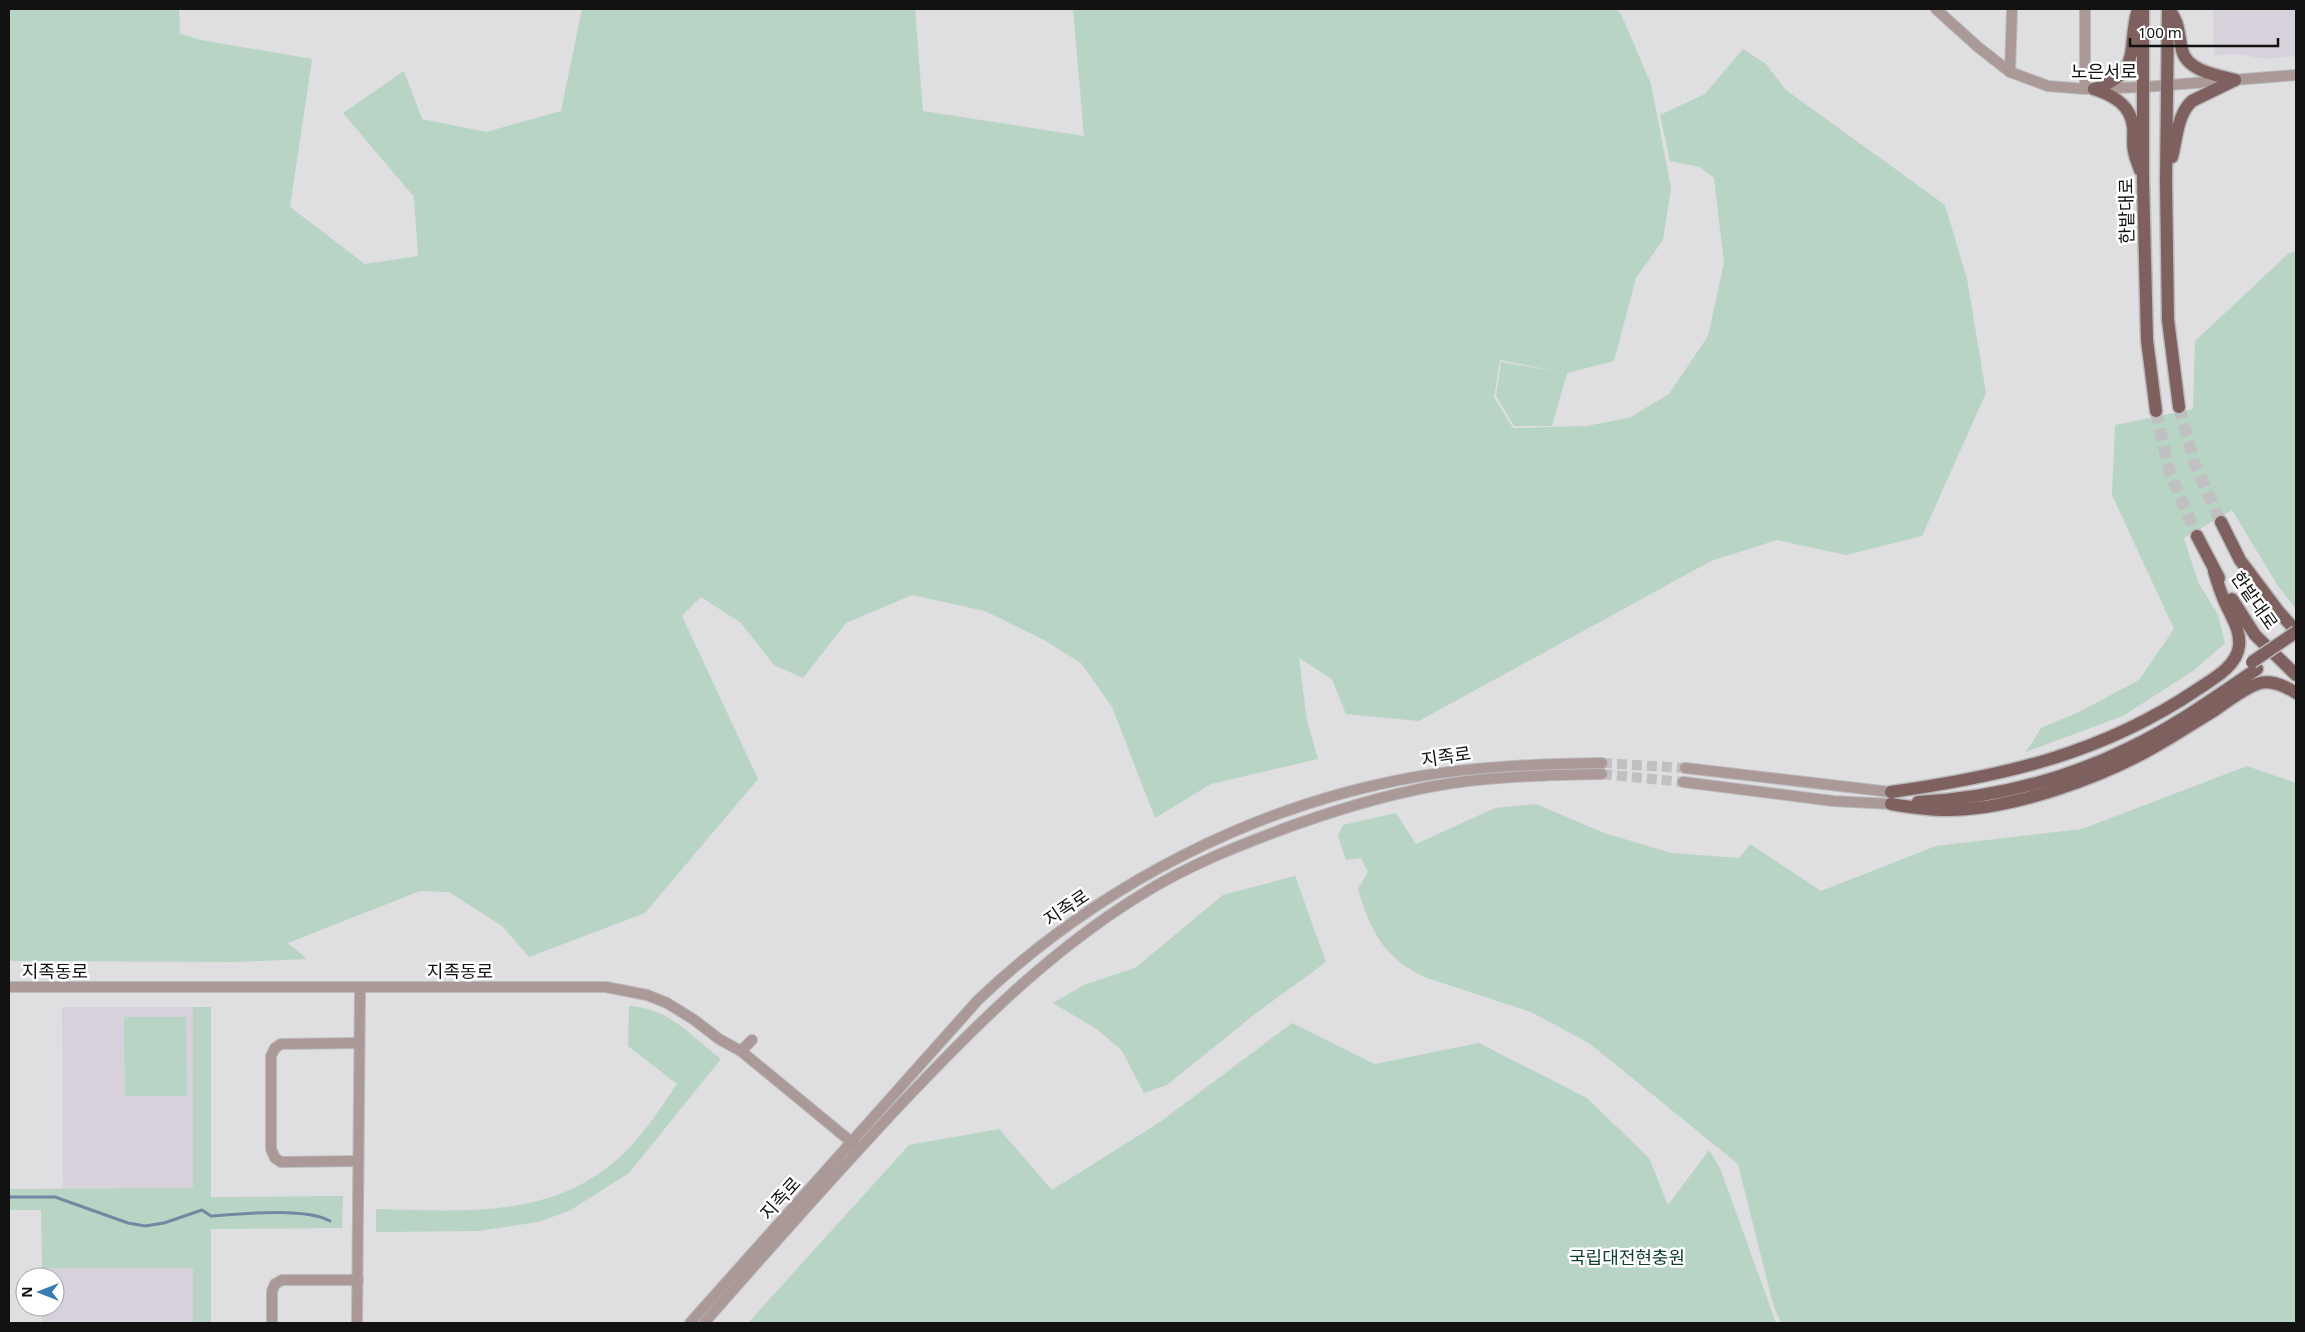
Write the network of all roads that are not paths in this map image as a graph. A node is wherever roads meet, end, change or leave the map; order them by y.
1 (1936, 9) edge
2 (2085, 9) edge
3 (2138, 9) edge
4 (2143, 9) edge
5 (2169, 9) edge
6 (2010, 11) edge
7 (2010, 72) junction
8 (2296, 75) edge
9 (2235, 80) junction
10 (2167, 86) junction
11 (2144, 87) junction
12 (2089, 89) junction
13 (2143, 179) junction
14 (2166, 181) junction
15 (2179, 408) tunnel mouth
16 (2156, 411) tunnel mouth
17 (2221, 522) tunnel mouth
18 (2197, 536) tunnel mouth
19 (2214, 571) junction
20 (2296, 631) edge
21 (2296, 641) edge
22 (2254, 665) junction
23 (2296, 675) edge
24 (2296, 693) edge
25 (1602, 762) tunnel mouth
26 (1685, 768) tunnel mouth
27 (1602, 774) tunnel mouth
28 (1683, 782) tunnel mouth
29 (1891, 798) junction
30 (9, 987) edge
31 (360, 988) junction
32 (752, 1040) dead end
33 (359, 1043) junction
34 (741, 1051) junction
35 (855, 1145) junction
36 (358, 1161) junction
37 (358, 1280) junction
38 (272, 1323) edge
39 (357, 1323) edge
40 (690, 1323) edge
41 (704, 1323) edge

1 - 7 street, 노은서로
2 - 12 street
3 - 12 main road
4 - 11 main road, 한밭대로
5 - 9 main road
5 - 10 main road
6 - 7 street
7 - 12 street, 노은서로
8 - 9 street, 노은서로
9 - 10 street, 노은서로
9 - 14 main road
10 - 11 street, 노은서로
10 - 14 main road
11 - 12 street, 노은서로
11 - 13 main road, 한밭대로
12 - 13 main road
13 - 16 main road, 한밭대로
14 - 15 main road
17 - 20 main road, 한밭대로
18 - 19 main road, 한밭대로
19 - 23 main road, 한밭대로
19 - 29 main road
20 - 22 main road, bridge
21 - 22 main road
22 - 29 main road
24 - 29 main road
25 - 35 street, 지족로
26 - 29 street
27 - 35 street, 지족로
28 - 29 street
30 - 31 street, 지족동로
31 - 33 street
31 - 34 street, 지족동로
32 - 34 street
33 - 36 street
33 - 36 street
34 - 35 street, 지족동로
35 - 40 street, 지족로
35 - 41 street, 지족로
36 - 37 street
37 - 38 street
37 - 39 street

